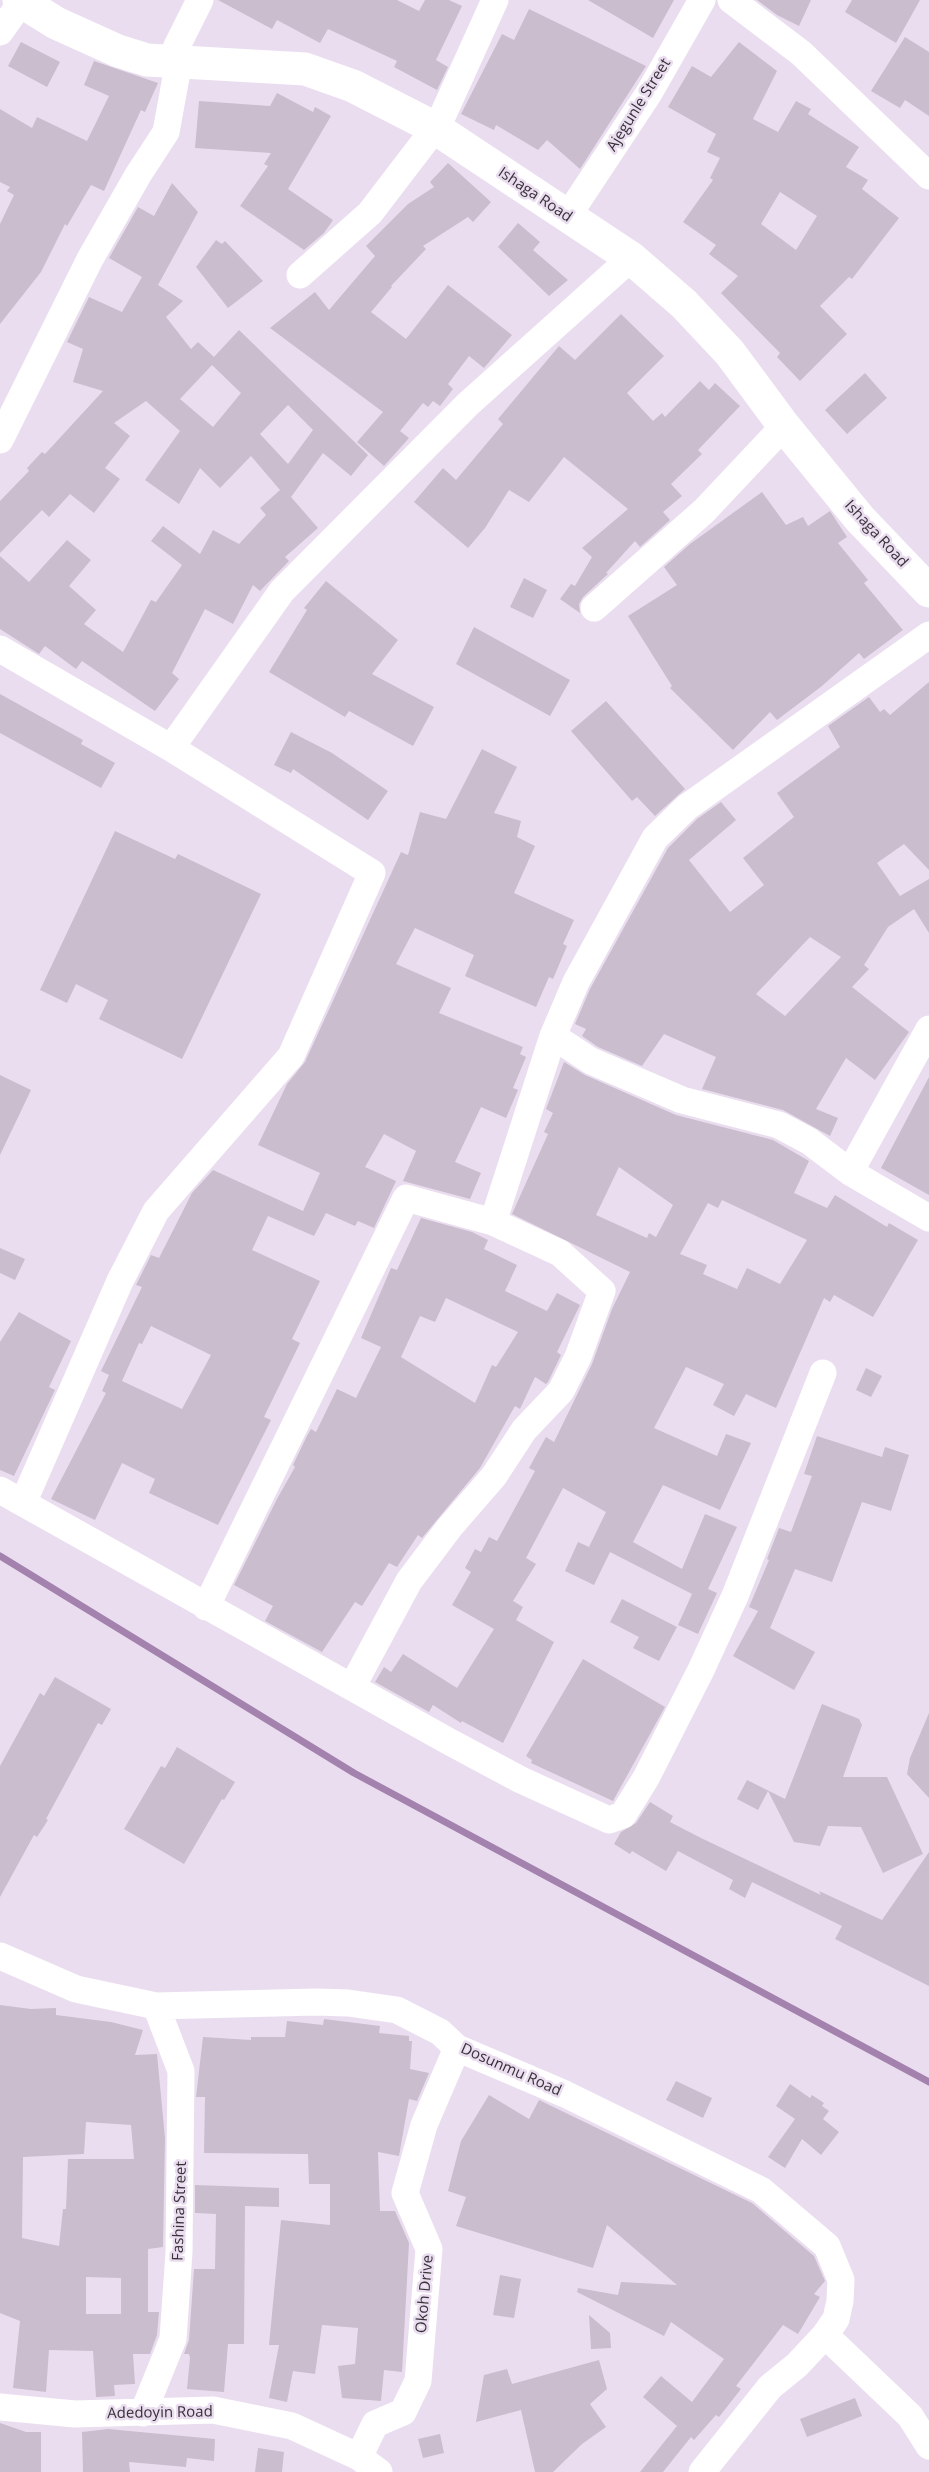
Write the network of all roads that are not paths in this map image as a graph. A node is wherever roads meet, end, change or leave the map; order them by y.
1 (26, 0) edge
2 (200, 0) edge
3 (495, 0) edge
4 (702, 0) edge
5 (731, 0) edge
6 (0, 32) edge
7 (177, 55) junction
8 (438, 124) junction
9 (929, 176) edge
10 (573, 208) junction
11 (631, 258) junction
12 (300, 275) dead end
13 (784, 426) junction
14 (0, 440) edge
15 (929, 574) edge
16 (929, 591) edge
17 (594, 608) dead end
18 (929, 635) edge
19 (0, 649) edge
20 (171, 748) junction
21 (929, 1029) edge
22 (553, 1036) junction
23 (850, 1172) junction
24 (929, 1218) edge
25 (493, 1222) junction
26 (823, 1373) dead end
27 (11, 1497) edge
28 (206, 1607) junction
29 (352, 1687) junction
30 (0, 1956) edge
31 (156, 2007) junction
32 (457, 2048) junction
33 (825, 2335) junction
34 (0, 2407) edge
35 (143, 2413) junction
36 (929, 2446) edge
37 (369, 2465) edge
38 (702, 2472) edge

1 - 6 street
1 - 7 main road, Ishaga Road
2 - 7 street
3 - 8 street
4 - 10 street, Ajegunle Street
5 - 9 street
7 - 8 main road, Ishaga Road
7 - 14 street
8 - 10 main road, Ishaga Road
8 - 11 main road, Ishaga Road
8 - 12 street
10 - 15 main road, Ishaga Road
11 - 13 main road, Ishaga Road
11 - 20 street
13 - 16 main road, Ishaga Road
13 - 17 street
18 - 22 street
19 - 20 street
20 - 27 street
21 - 23 street
22 - 23 street
22 - 25 street
23 - 24 street
25 - 28 street
25 - 29 street
26 - 29 street
27 - 28 street
28 - 29 street
30 - 31 street, Dosunmu Road
31 - 32 street, Dosunmu Road
31 - 35 street, Fashina Street
32 - 33 street, Dosunmu Road
32 - 37 street, Okoh Drive
33 - 36 street
33 - 38 street, Dosunmu Road
34 - 35 street, Adedoyin Road
35 - 37 street, Adedoyin Road

